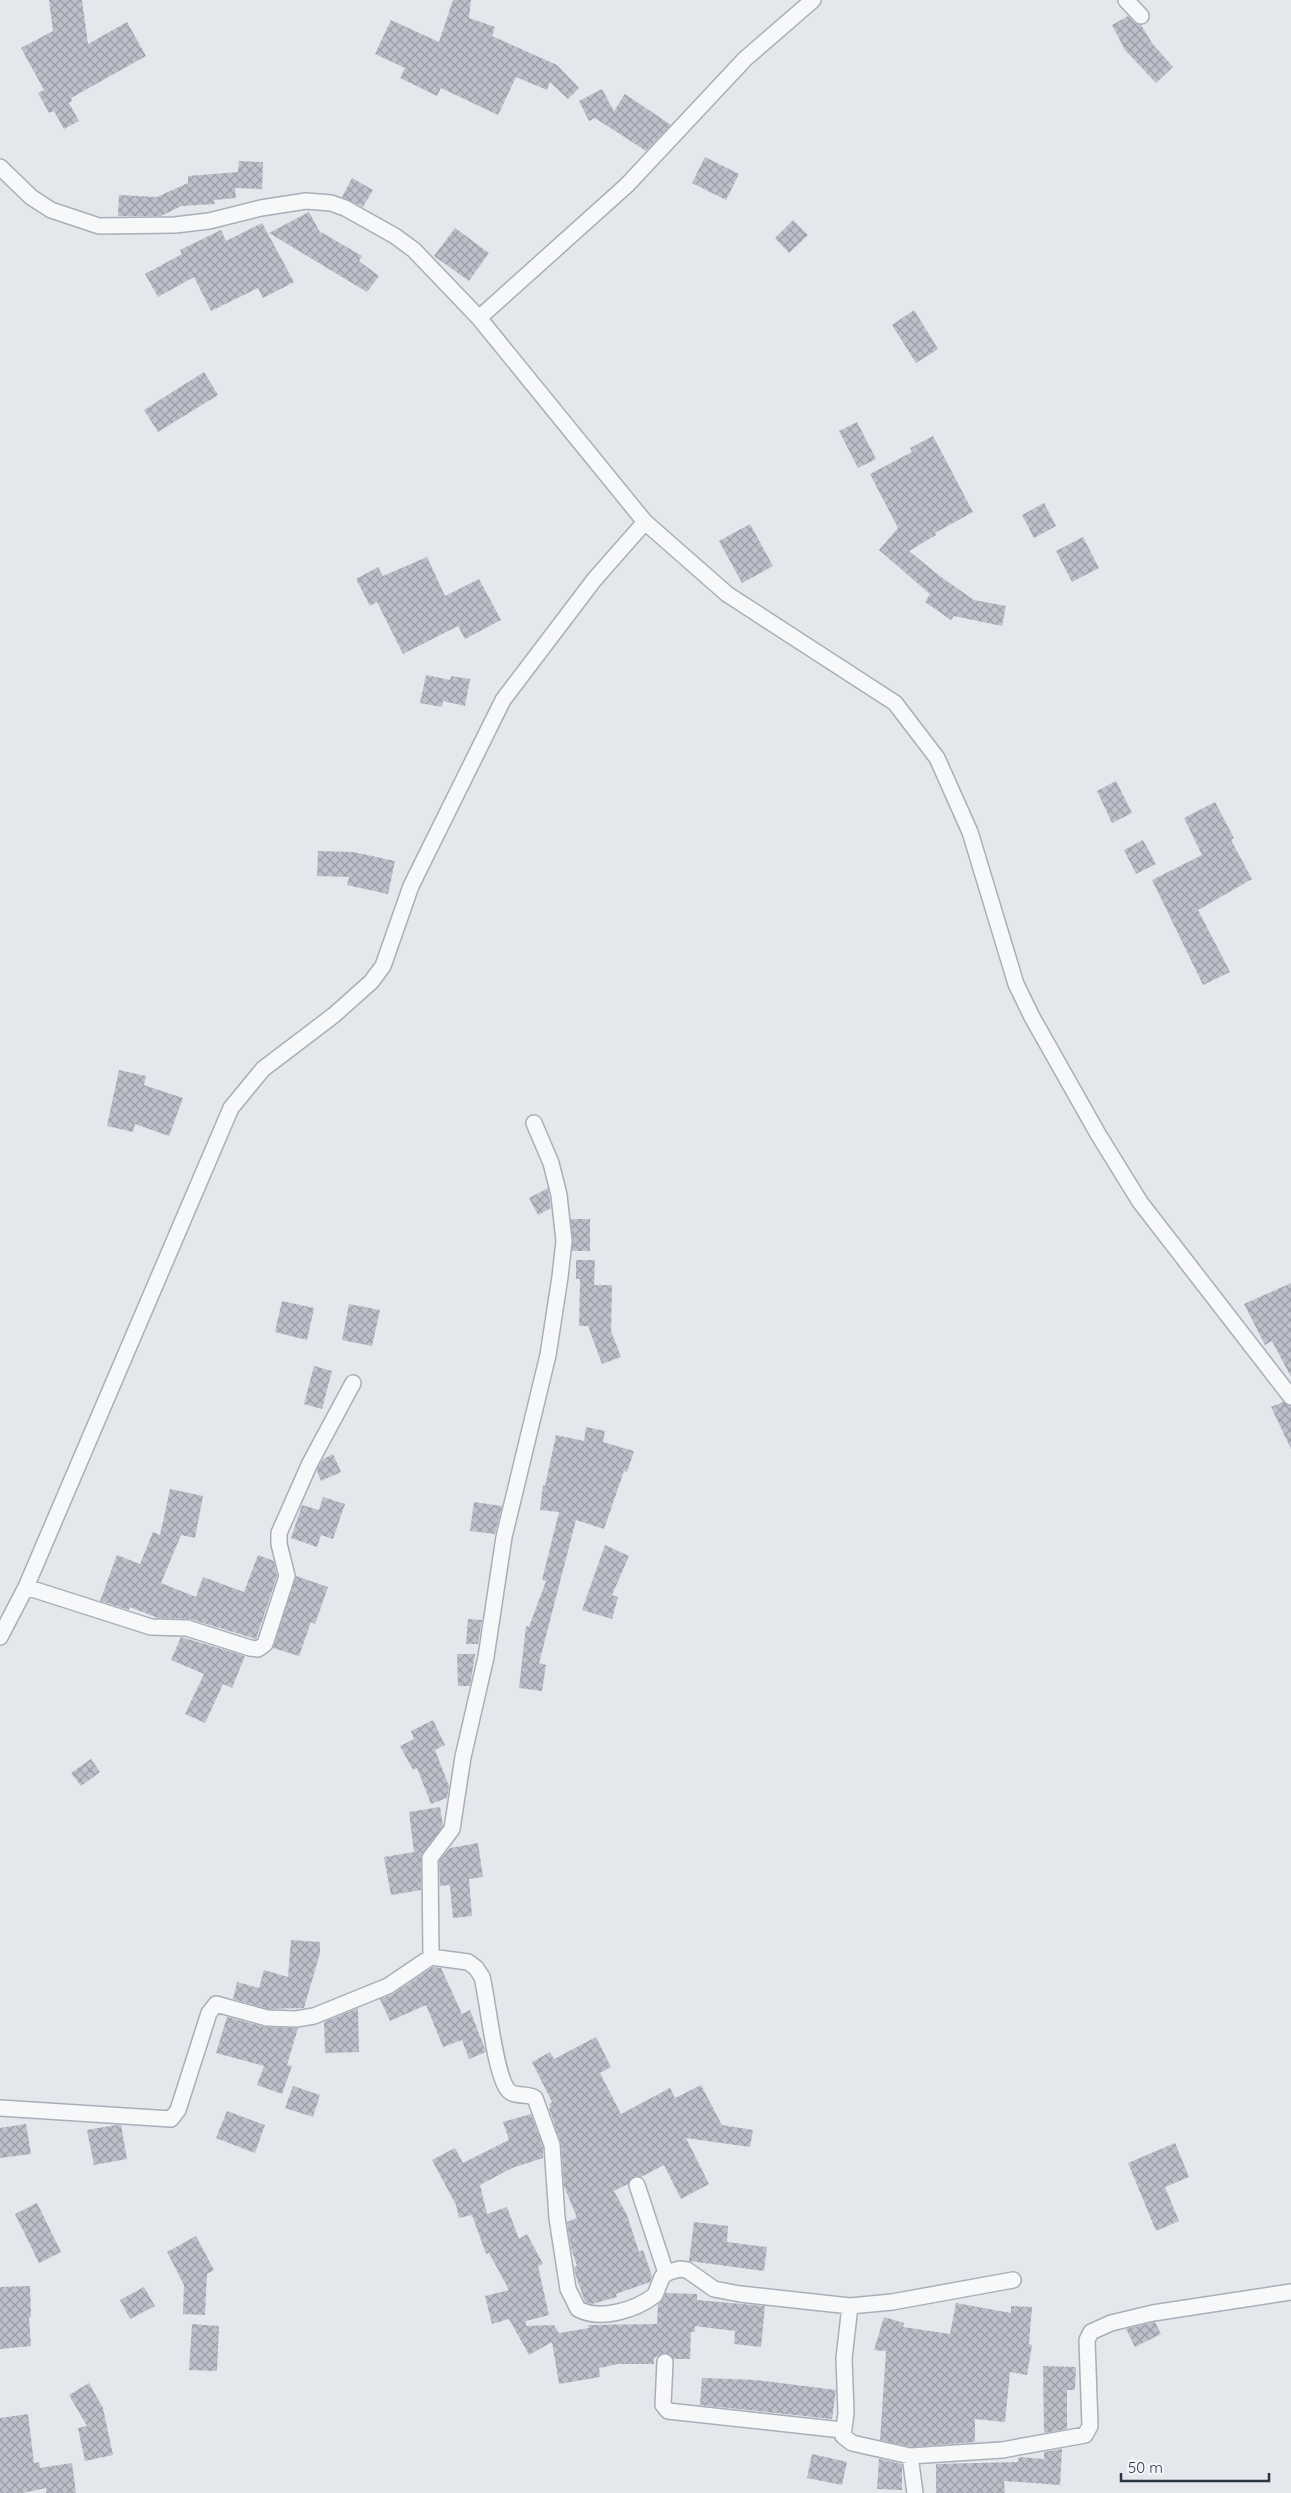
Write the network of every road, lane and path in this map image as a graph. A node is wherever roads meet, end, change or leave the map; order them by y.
1 (813, 0) edge
2 (1126, 0) edge
3 (1141, 16) dead end
4 (0, 167) edge
5 (479, 318) junction
6 (645, 522) junction
7 (534, 1123) dead end
8 (354, 1383) dead end
9 (1291, 1397) edge
10 (26, 1586) junction
11 (0, 1637) edge
12 (431, 1957) junction
13 (0, 2108) edge
14 (637, 2185) dead end
15 (666, 2273) junction
16 (1013, 2280) dead end
17 (1291, 2292) edge
18 (850, 2306) junction
19 (665, 2362) dead end
20 (842, 2430) junction
21 (910, 2456) junction
22 (915, 2493) edge

1 - 5 street
2 - 3 street
4 - 5 street
5 - 6 street
6 - 9 street
6 - 10 street
7 - 12 street
8 - 10 street
10 - 11 street
12 - 13 street
12 - 15 street
14 - 15 street
15 - 18 street
16 - 18 street
17 - 21 street
18 - 20 street
19 - 20 street
20 - 21 street
21 - 22 street

